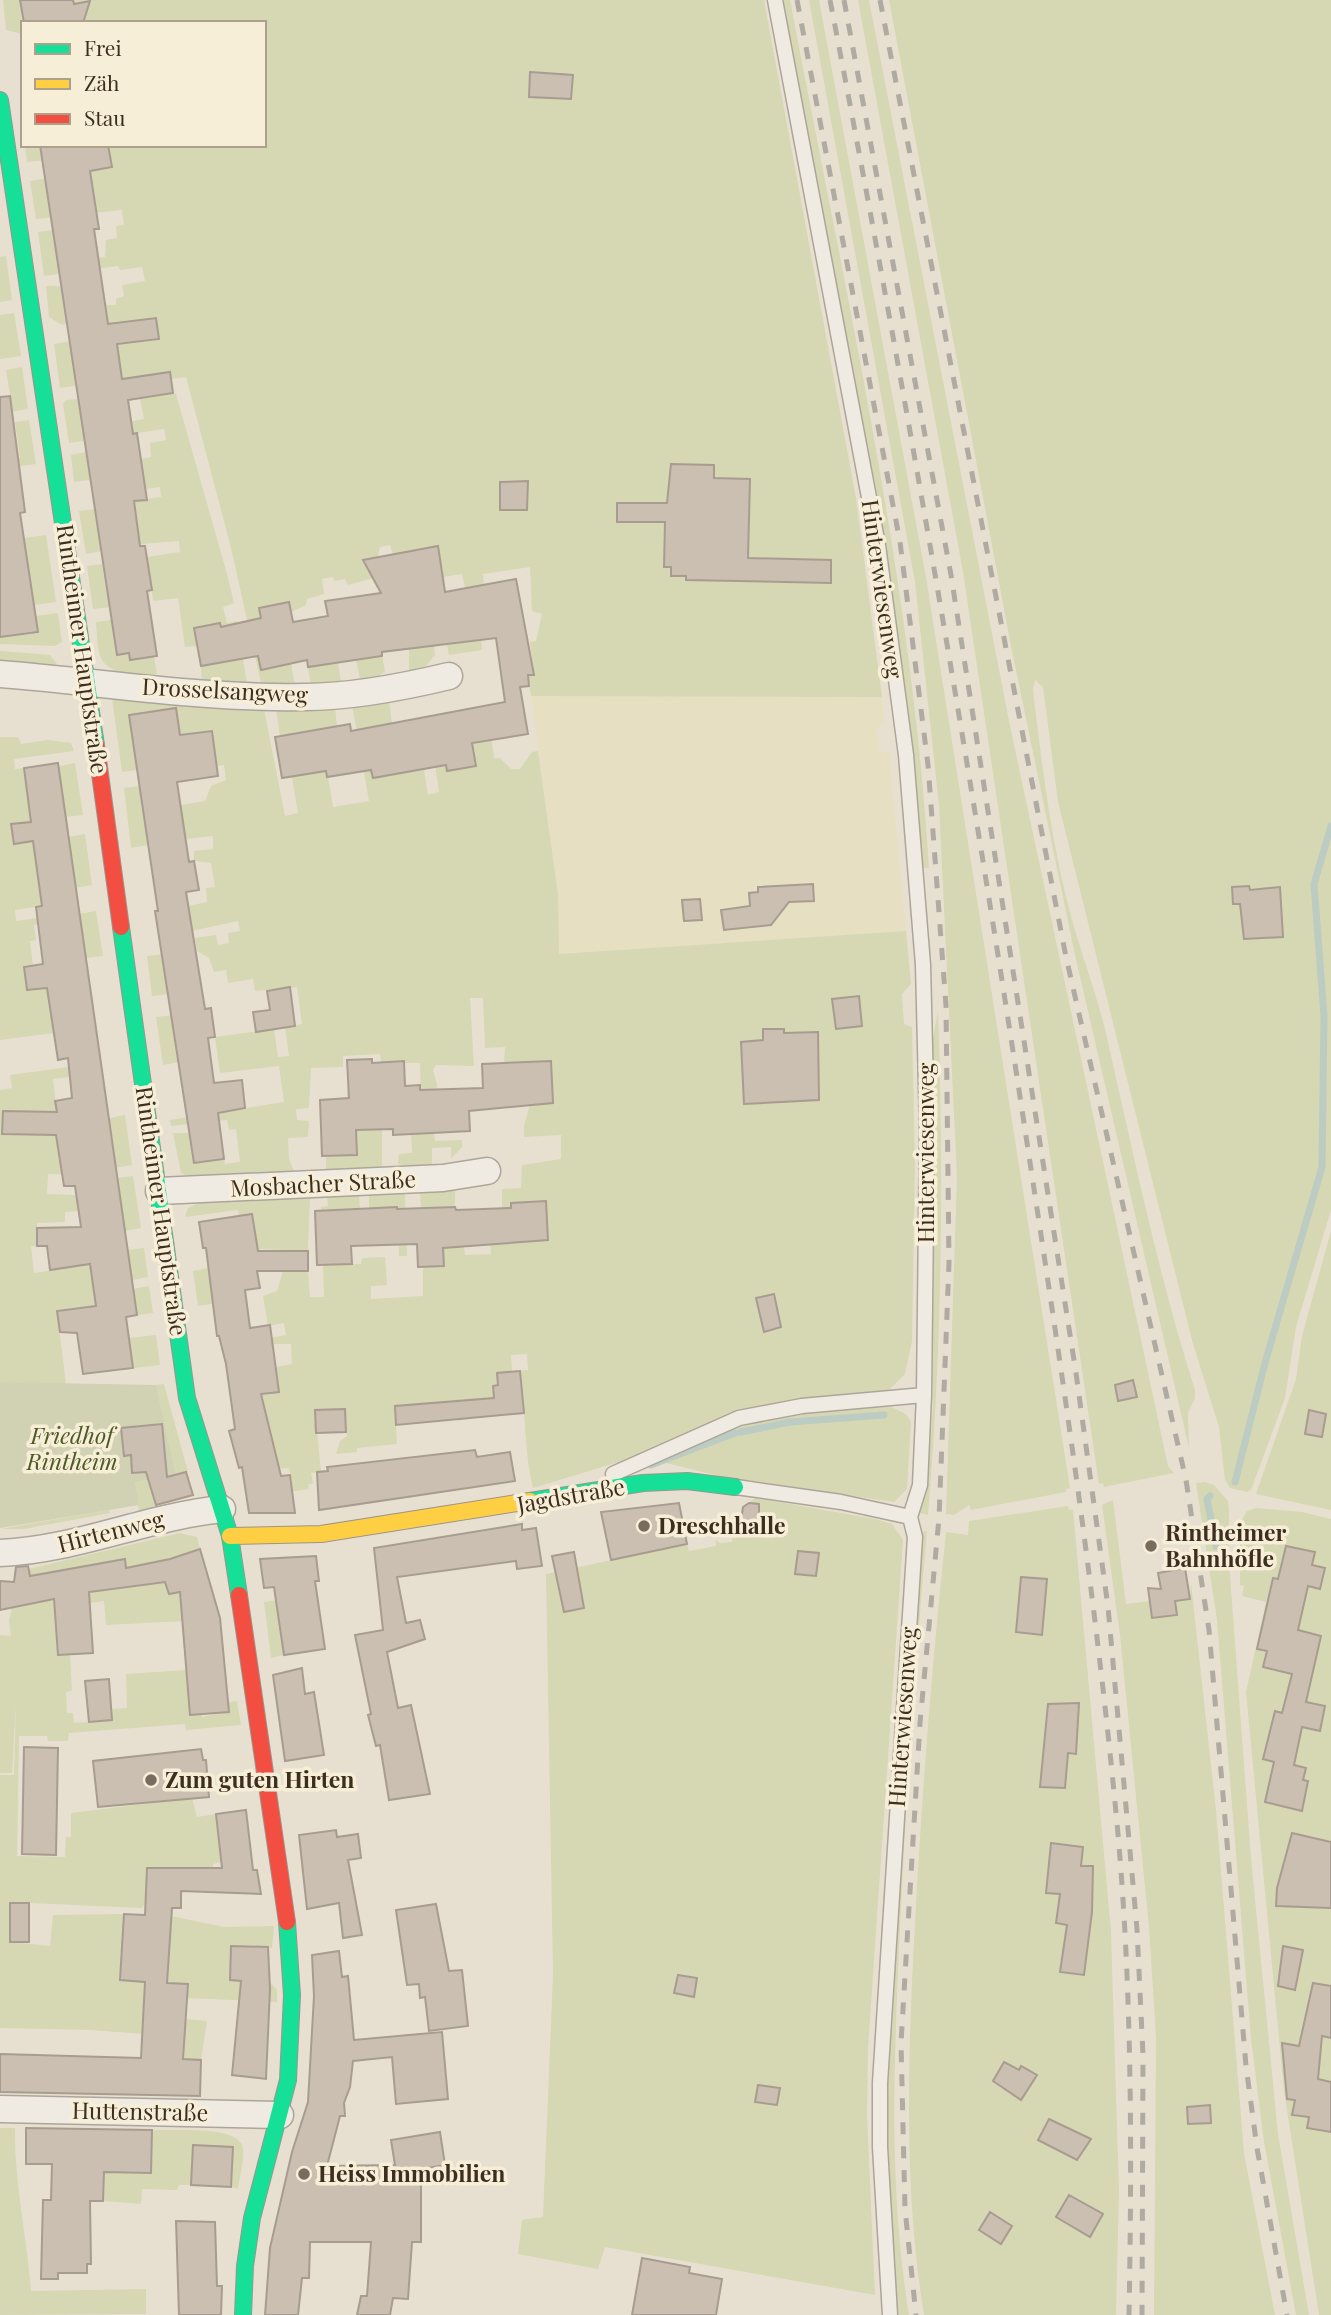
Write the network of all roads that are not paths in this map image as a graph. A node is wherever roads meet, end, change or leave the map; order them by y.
1 (775, 0) edge
2 (0, 100) edge
3 (2, 128) edge
4 (0, 674) edge
5 (449, 676) dead end
6 (86, 681) junction
7 (487, 1171) dead end
8 (159, 1191) junction
9 (924, 1395) junction
10 (735, 1487) joint
11 (550, 1498) junction
12 (222, 1509) junction
13 (910, 1517) junction
14 (230, 1536) junction
15 (0, 1553) edge
16 (0, 2109) edge
17 (280, 2115) junction
18 (243, 2315) edge
19 (890, 2315) edge

1 - 9 lane, Hinterwiesenweg
2 - 3 street, Rintheimer Hauptstraße
3 - 6 street, Rintheimer Hauptstraße
4 - 6 street, Drosselsangweg
5 - 6 street, Drosselsangweg
6 - 8 street, Rintheimer Hauptstraße
7 - 8 street, Mosbacher Straße
8 - 12 street, Rintheimer Hauptstraße
9 - 11 lane
9 - 13 lane, Hinterwiesenweg
10 - 11 street, Jagdstraße
10 - 13 lane, Jagdstraße
11 - 14 street, Jagdstraße
12 - 14 street, Rintheimer Hauptstraße
12 - 15 street, Hirtenweg
13 - 19 lane, Hinterwiesenweg
14 - 17 street, Rintheimer Hauptstraße
16 - 17 street, Huttenstraße
17 - 18 street, Rintheimer Hauptstraße

